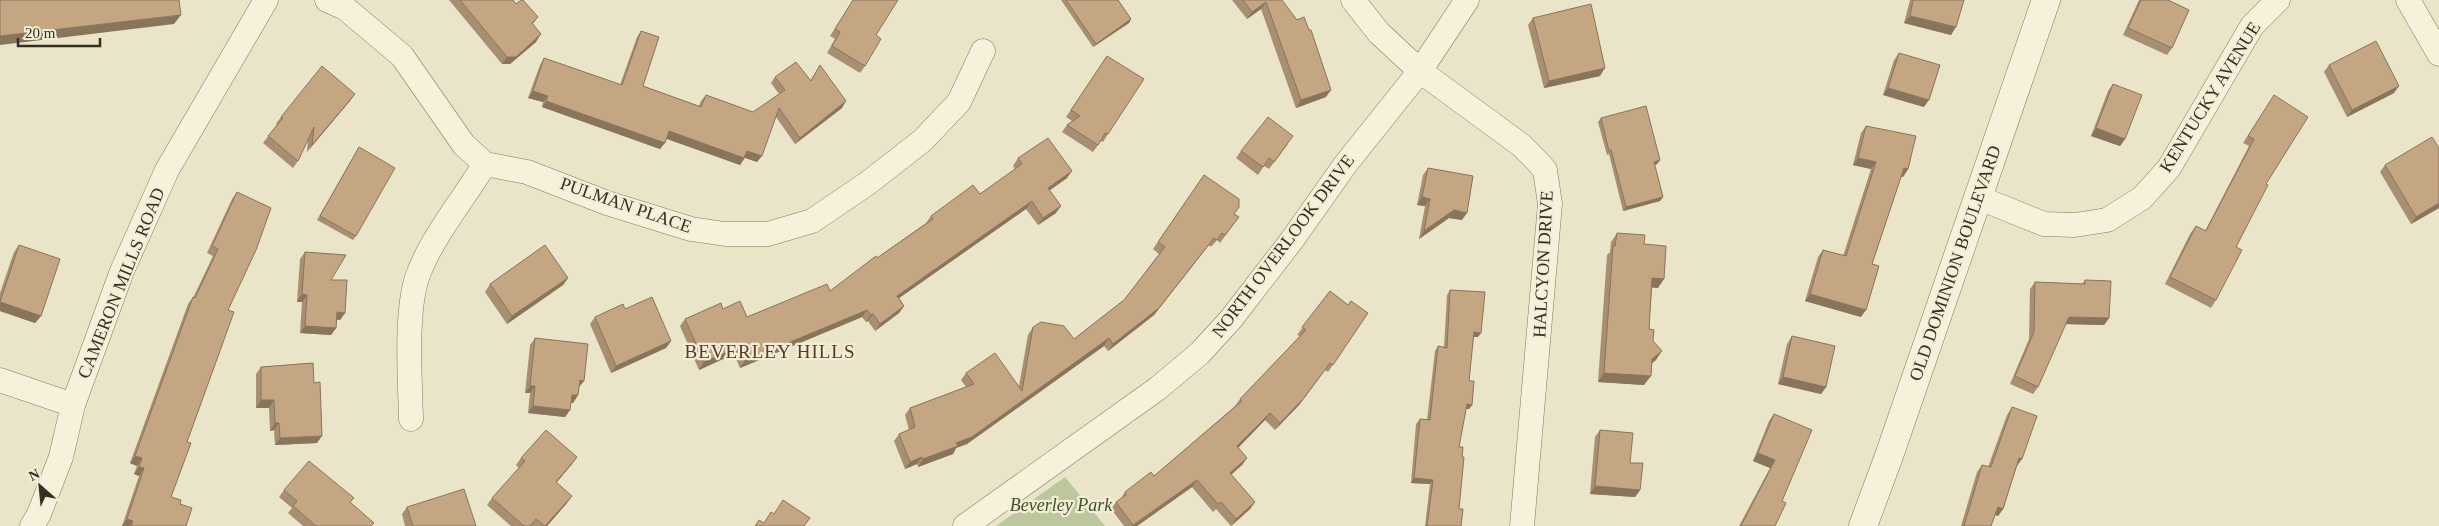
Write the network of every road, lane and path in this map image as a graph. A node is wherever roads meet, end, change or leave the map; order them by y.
1 (266, 0) edge
2 (327, 0) edge
3 (1352, 0) edge
4 (1467, 0) edge
5 (2046, 0) edge
6 (2278, 0) edge
7 (2408, 0) edge
8 (983, 51) dead end
9 (2439, 54) edge
10 (1420, 71) junction
11 (485, 164) junction
12 (1977, 197) junction
13 (0, 380) edge
14 (73, 405) junction
15 (411, 419) dead end
16 (32, 526) edge
17 (965, 526) edge
18 (1522, 526) edge
19 (1863, 526) edge

1 - 14 street, CAMERON MILLS ROAD
2 - 11 street
3 - 10 street, HALCYON DRIVE
4 - 10 street, NORTH OVERLOOK DRIVE
5 - 12 street, OLD DOMINION BOULEVARD
6 - 12 street, KENTUCKY AVENUE
7 - 9 street
8 - 11 street, PULMAN PLACE
10 - 17 street, NORTH OVERLOOK DRIVE
10 - 18 street, HALCYON DRIVE
11 - 15 street
12 - 19 street, OLD DOMINION BOULEVARD
13 - 14 street
14 - 16 street, CAMERON MILLS ROAD

